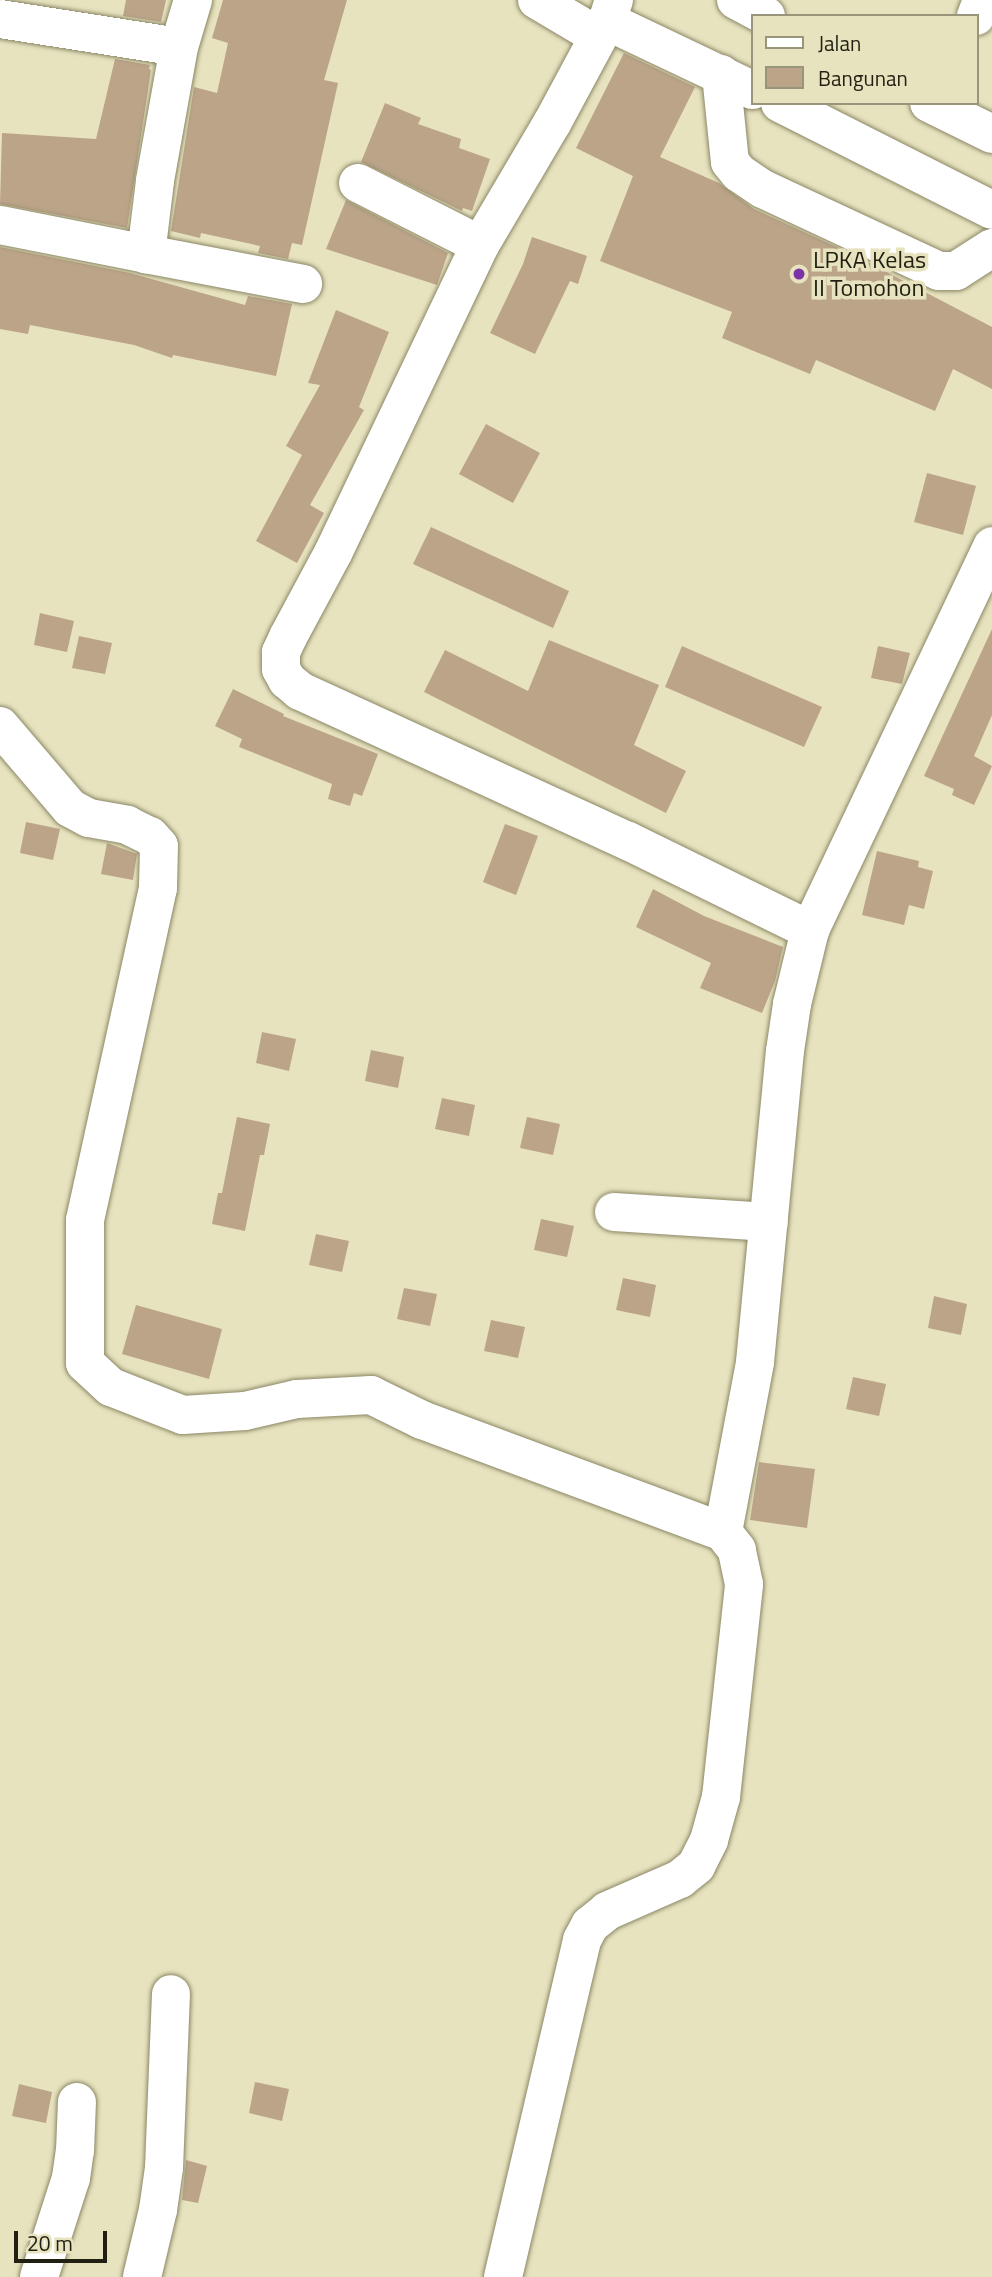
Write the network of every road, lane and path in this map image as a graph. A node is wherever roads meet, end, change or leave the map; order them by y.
1 (193, 0) edge
2 (537, 0) edge
3 (736, 0) edge
4 (762, 14) edge
5 (0, 19) edge
6 (606, 19) edge
7 (179, 47) junction
8 (736, 82) edge
9 (784, 105) edge
10 (935, 105) edge
11 (992, 134) edge
12 (358, 183) dead end
13 (992, 210) edge
14 (0, 225) edge
15 (480, 245) junction
16 (992, 248) edge
17 (146, 254) junction
18 (303, 284) dead end
19 (992, 546) edge
20 (0, 726) edge
21 (810, 930) junction
22 (614, 1212) dead end
23 (769, 1222) junction
24 (723, 1532) junction
25 (171, 1994) dead end
26 (77, 2102) dead end
27 (39, 2277) edge
28 (142, 2277) edge
29 (503, 2277) edge

1 - 7 street
2 - 6 street
3 - 4 street
5 - 7 street
6 - 8 street
6 - 15 street
7 - 17 street
8 - 16 street
9 - 13 street
10 - 11 street
12 - 15 street
14 - 17 street
15 - 21 street
17 - 18 street
19 - 21 street
20 - 24 street
21 - 23 street
22 - 23 street
23 - 24 street
24 - 29 street
25 - 28 street
26 - 27 street

